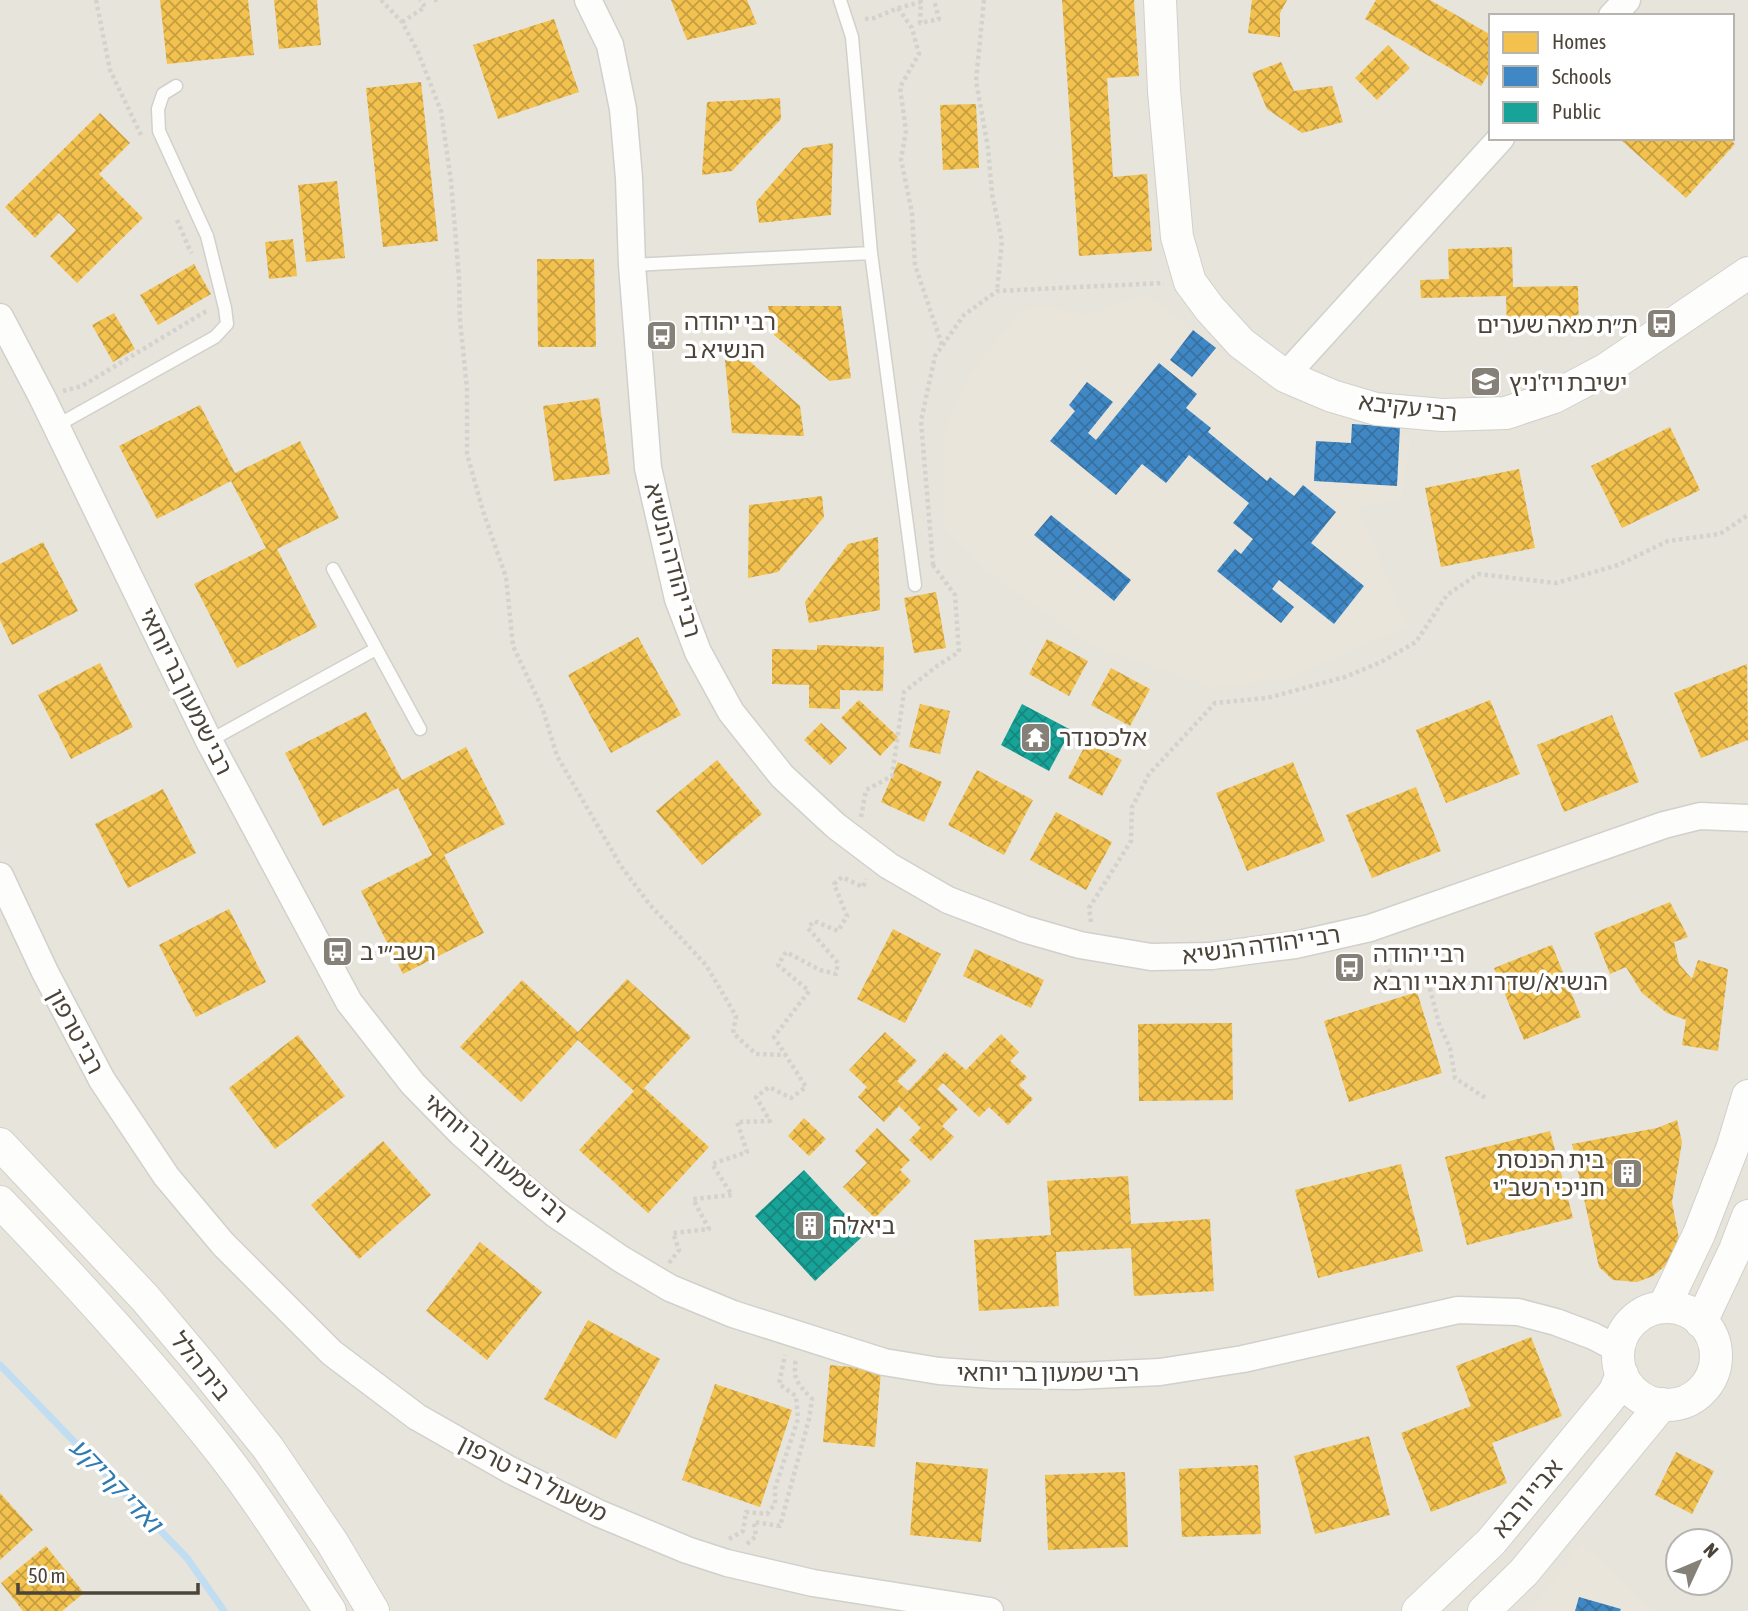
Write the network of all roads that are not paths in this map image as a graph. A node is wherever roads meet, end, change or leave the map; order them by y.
1 (588, 0) edge
2 (839, 0) edge
3 (1160, 0) edge
4 (1626, 0) edge
5 (1614, 14) edge
6 (176, 86) dead end
7 (1499, 140) edge
8 (871, 253) junction
9 (632, 265) junction
10 (1748, 273) edge
11 (0, 317) edge
12 (6, 345) edge
13 (1285, 376) junction
14 (56, 426) junction
15 (333, 569) dead end
16 (915, 586) road end
17 (376, 649) junction
18 (420, 729) dead end
19 (209, 741) junction
20 (1748, 818) edge
21 (0, 876) edge
22 (1748, 1096) edge
23 (0, 1144) edge
24 (166, 1176) joint
25 (0, 1202) edge
26 (1748, 1216) edge
27 (1664, 1307) junction
28 (1701, 1322) junction
29 (1621, 1362) junction
30 (1662, 1404) junction
31 (330, 1611) edge
32 (373, 1611) edge
33 (990, 1611) edge
34 (1418, 1611) edge
35 (1484, 1611) edge

1 - 9 street, רבי יהודה הנשיא
2 - 8 lane
3 - 13 street, רבי עקיבא
4 - 5 street
6 - 14 lane
7 - 13 street
8 - 9 lane
8 - 16 lane
9 - 20 street, רבי יהודה הנשיא
10 - 13 street, רבי עקיבא
11 - 12 street, רבי שמעון בר יוחאי
12 - 14 street, רבי שמעון בר יוחאי
14 - 19 street, רבי שמעון בר יוחאי
15 - 17 lane
17 - 18 lane
17 - 19 lane
19 - 29 street, רבי שמעון בר יוחאי
21 - 24 street, רבי טרפון
22 - 27 street
23 - 32 street, בית הלל
24 - 33 street, משעול רבי טרפון
25 - 31 street, בית הלל
26 - 28 street
27 - 28 street
27 - 29 street
28 - 30 street
29 - 30 street
29 - 34 street, אביי ורבא
30 - 35 street, אביי ורבא

